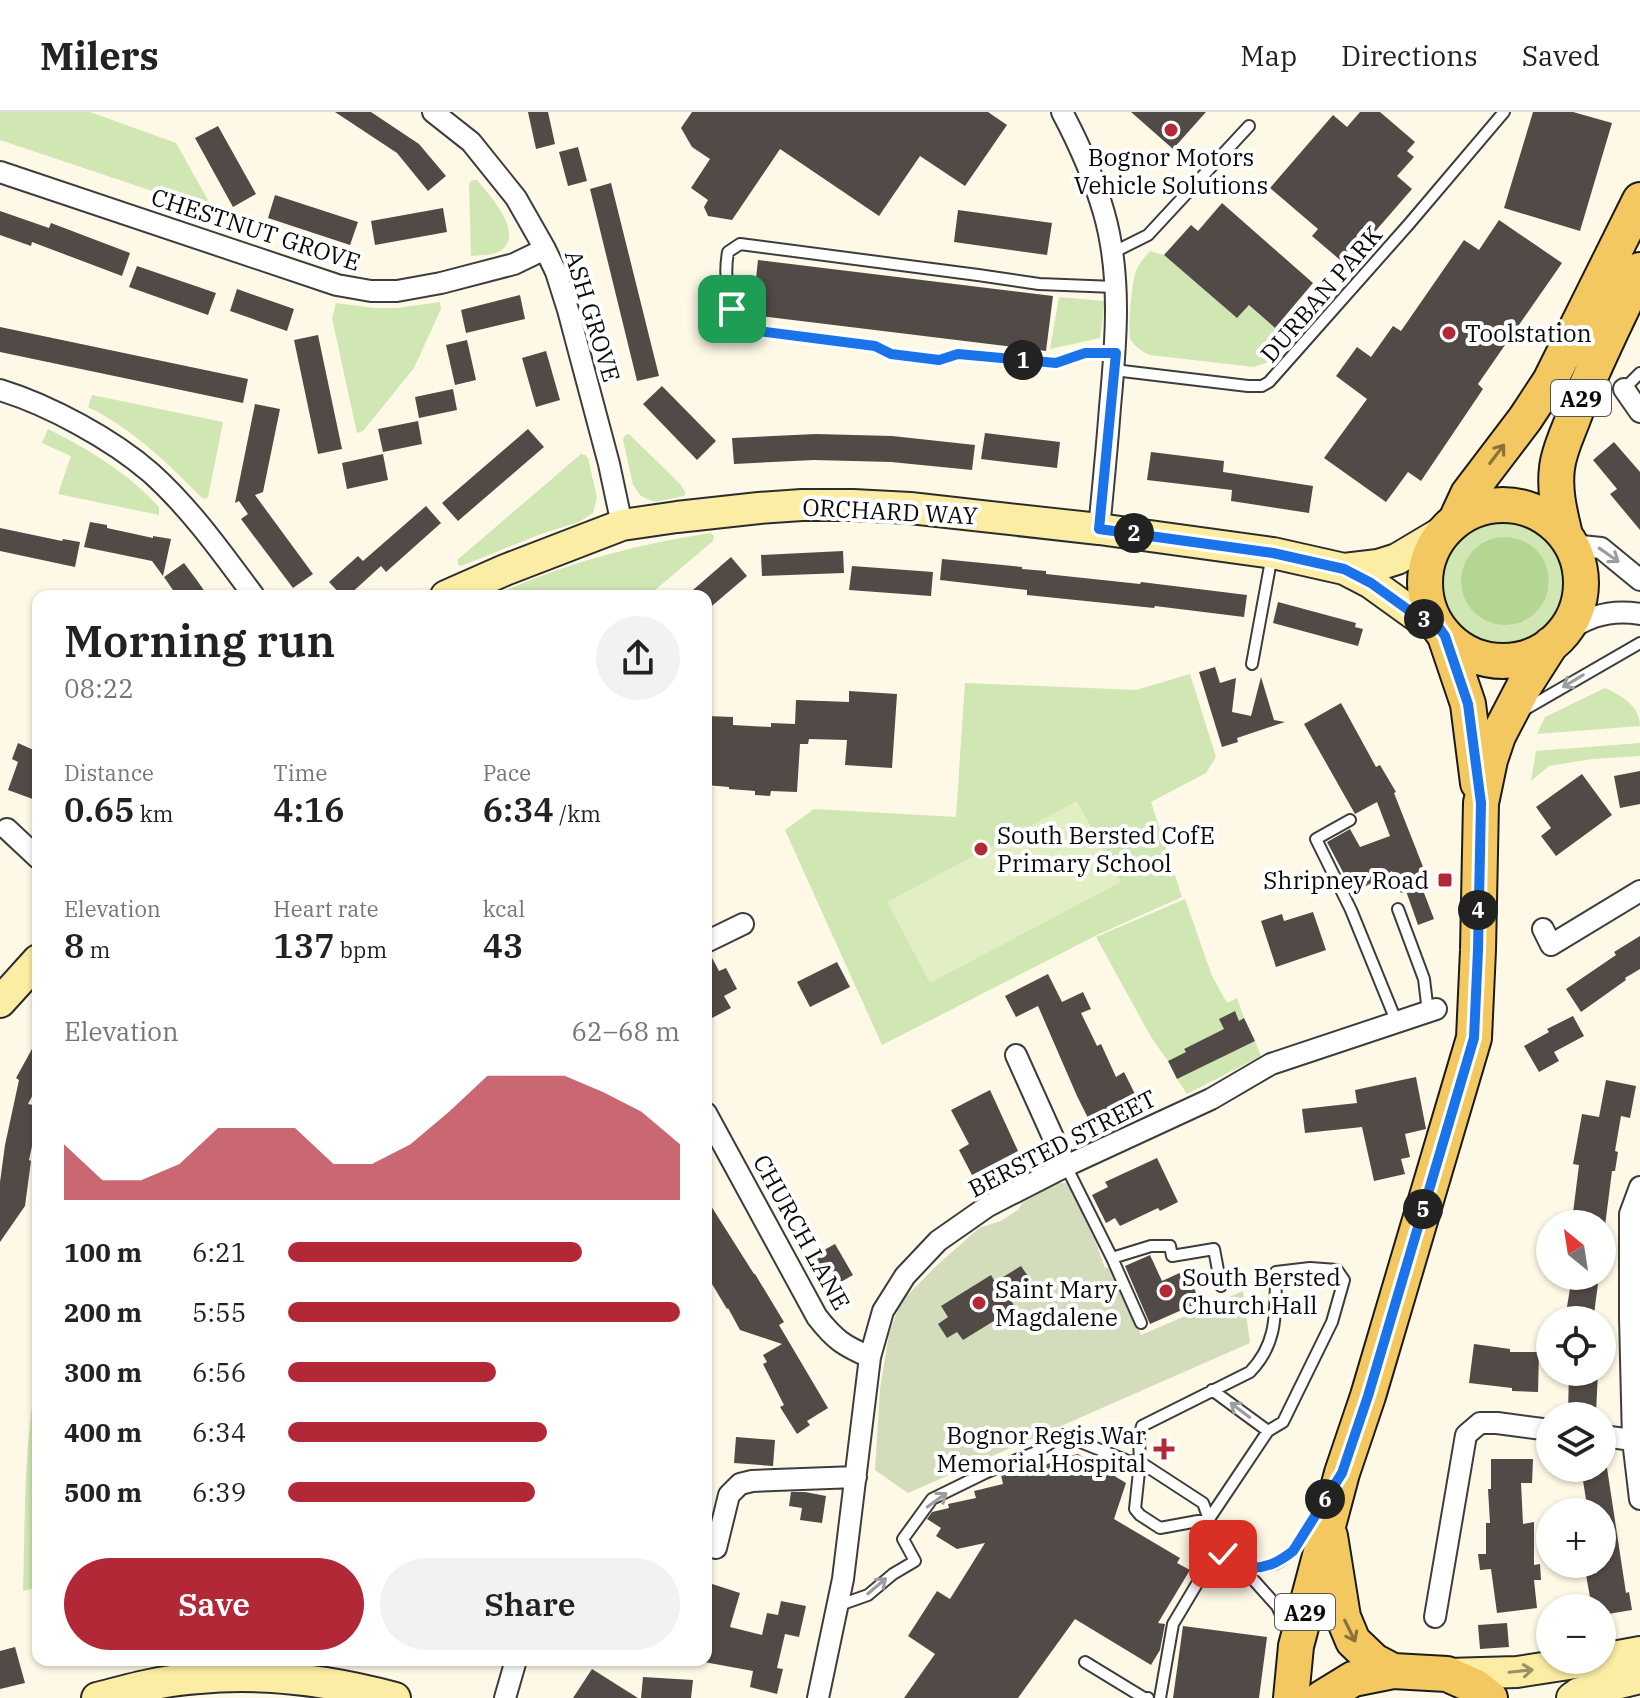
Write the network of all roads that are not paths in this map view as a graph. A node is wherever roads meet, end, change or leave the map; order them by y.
1 (433, 112) edge
2 (1062, 112) edge
3 (1504, 112) edge
4 (1249, 126) dead end
5 (0, 172) edge
6 (1640, 200) edge
7 (545, 249) junction
8 (1112, 253) junction
9 (1640, 270) edge
10 (1115, 287) junction
11 (1115, 361) junction
12 (1640, 373) edge
13 (1624, 389) joint
14 (0, 390) edge
15 (1640, 412) edge
16 (622, 525) junction
17 (1450, 526) junction
18 (1099, 529) junction
19 (1568, 540) junction
20 (1273, 553) junction
21 (1344, 569) junction
22 (1640, 580) edge
23 (249, 590) edge
24 (460, 590) edge
25 (1640, 614) edge
26 (1442, 631) junction
27 (1554, 642) junction
28 (1640, 643) edge
29 (1252, 664) dead end
30 (1506, 721) junction
31 (1481, 803) junction
32 (1350, 820) dead end
33 (7, 829) dead end
34 (32, 852) edge
35 (1640, 891) edge
36 (1398, 909) dead end
37 (743, 924) dead end
38 (1543, 929) dead end
39 (712, 939) edge
40 (32, 967) edge
41 (0, 1002) edge
42 (1432, 1011) joint
43 (1397, 1023) junction
44 (1016, 1055) dead end
45 (712, 1124) edge
46 (1066, 1166) junction
47 (1640, 1187) edge
48 (1112, 1258) junction
49 (1221, 1286) dead end
50 (1141, 1323) dead end
51 (870, 1357) junction
52 (1212, 1390) junction
53 (1536, 1428) edge
54 (1268, 1431) junction
55 (1616, 1438) edge
56 (1633, 1440) junction
57 (1140, 1462) junction
58 (1342, 1473) junction
59 (856, 1477) junction
60 (1640, 1499) edge
61 (1209, 1519) junction
62 (1329, 1528) junction
63 (712, 1547) edge
64 (1223, 1554) junction
65 (1242, 1567) junction
66 (837, 1606) junction
67 (1435, 1617) dead end
68 (1296, 1646) junction
69 (1640, 1652) edge
70 (1085, 1662) dead end
71 (514, 1666) edge
72 (1536, 1669) edge
73 (1616, 1669) edge
74 (1393, 1671) junction
75 (1447, 1674) junction
76 (1609, 1674) edge
77 (97, 1698) edge
78 (395, 1698) edge
79 (505, 1698) edge
80 (818, 1698) edge
81 (1148, 1698) edge
82 (1160, 1698) edge
83 (1291, 1698) edge
84 (1322, 1698) edge
85 (1490, 1698) edge
86 (1572, 1698) edge

1 - 7 street, ASH GROVE
2 - 8 street
3 - 11 lane, DURBAN PARK
4 - 8 lane
5 - 7 street, CHESTNUT GROVE
17 -> 6 main road, A29
7 - 16 street, ASH GROVE
8 - 10 street
9 - 19 main road, A29
10 - 11 street
10 - 11 lane
11 - 18 street
12 - 13 lane
13 - 15 street
14 - 23 street
16 - 18 street, ORCHARD WAY
16 - 24 street, ORCHARD WAY
17 - 19 main road
17 - 21 street
17 - 26 main road
18 - 20 street, ORCHARD WAY
19 -> 22 street
19 - 27 main road
20 - 21 street, ORCHARD WAY
20 - 29 lane
21 - 26 street
25 - 27 street
26 - 27 main road
26 - 31 main road, A29
27 - 30 main road, A29
28 -> 30 lane
30 - 31 main road, A29
31 - 58 main road, A29
32 - 43 lane
33 - 34 street
35 - 38 street
36 - 42 lane
37 - 39 street
40 - 41 street
42 - 43 street, BERSTED STREET
43 - 46 street, BERSTED STREET
44 - 46 street
45 - 51 street, CHURCH LANE
46 - 48 lane
46 - 51 street, BERSTED STREET
47 - 56 street
48 - 49 lane
48 - 50 lane
51 - 59 street, BERSTED STREET
54 -> 52 lane
52 - 54 lane
52 - 57 lane
53 - 67 street
54 - 61 lane
55 - 56 street
56 - 60 street
57 - 61 lane
57 - 61 lane
66 -> 57 lane
58 - 62 main road, A29
58 - 65 lane
59 - 63 street
59 - 66 street, BERSTED STREET
61 - 64 lane
62 - 68 main road, A29
62 -> 74 main road, A29
64 - 65 lane
64 - 82 lane
65 - 68 lane
66 - 80 street, BERSTED STREET
68 - 83 main road, A29
69 - 73 street
70 - 81 lane
71 - 79 street
75 -> 72 street
74 - 75 main road
74 - 84 main road
75 - 85 main road
76 - 86 street
77 - 78 street

